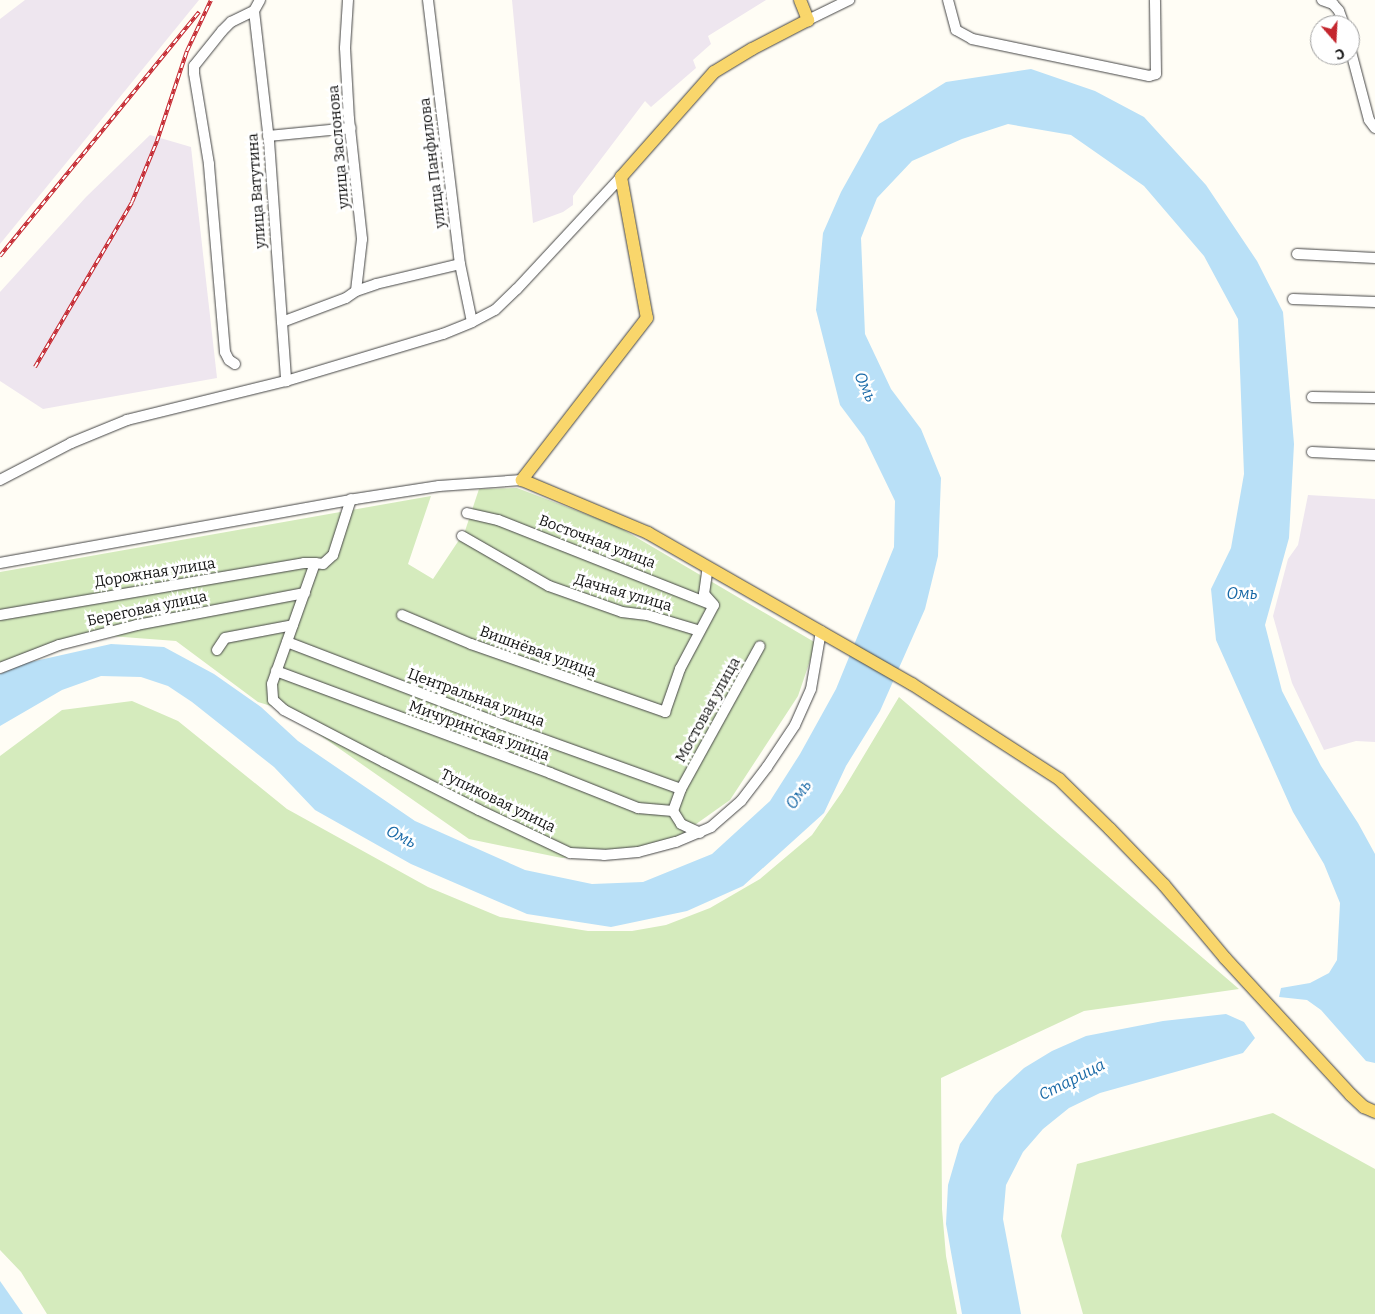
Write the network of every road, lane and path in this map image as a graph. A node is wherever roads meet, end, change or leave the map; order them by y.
1 (260, 0) edge
2 (348, 0) edge
3 (428, 0) edge
4 (800, 0) edge
5 (850, 0) edge
6 (948, 0) edge
7 (1156, 0) edge
8 (1322, 0) edge
9 (254, 11) junction
10 (1340, 15) edge
11 (808, 20) junction
12 (1354, 65) edge
13 (351, 128) junction
14 (1375, 128) edge
15 (268, 136) junction
16 (621, 177) junction
17 (1297, 254) dead end
18 (1375, 258) edge
19 (460, 264) junction
20 (356, 291) junction
21 (1293, 299) dead end
22 (1375, 302) edge
23 (282, 322) junction
24 (472, 322) junction
25 (235, 364) dead end
26 (286, 381) junction
27 (1312, 397) dead end
28 (1375, 398) edge
29 (1312, 452) dead end
30 (1375, 455) edge
31 (0, 480) edge
32 (522, 480) junction
33 (351, 499) junction
34 (467, 513) dead end
35 (462, 536) dead end
36 (0, 563) edge
37 (315, 563) junction
38 (708, 567) junction
39 (304, 593) junction
40 (714, 605) junction
41 (0, 615) edge
42 (402, 615) dead end
43 (293, 625) junction
44 (700, 631) junction
45 (823, 632) junction
46 (287, 642) junction
47 (760, 646) dead end
48 (217, 650) dead end
49 (0, 668) edge
50 (276, 672) junction
51 (681, 789) junction
52 (673, 811) junction
53 (700, 834) junction
54 (1375, 1112) edge

1 - 9 street
2 - 13 street, улица Заслонова
3 - 19 street, улица Панфилова
4 - 11 main road
5 - 11 street
6 - 7 street
8 - 10 street
9 - 15 street, улица Ватутина
9 - 25 street
11 - 16 main road
12 - 14 street
13 - 15 street
13 - 20 street, улица Заслонова
15 - 23 street, улица Ватутина
16 - 24 street
16 - 32 main road
17 - 18 street
19 - 20 street
19 - 24 street, улица Панфилова
20 - 23 street
21 - 22 street
23 - 26 street, улица Ватутина
24 - 26 street
26 - 31 street
27 - 28 street
29 - 30 street
32 - 33 street
32 - 38 main road
33 - 36 street
33 - 37 street
34 - 40 street, Восточная улица
35 - 44 street, Дачная улица
37 - 39 street
37 - 41 street, Дорожная улица
38 - 40 street
38 - 45 main road
39 - 43 street
39 - 49 street, Береговая улица
40 - 44 street
42 - 44 street, Вишнёвая улица
43 - 46 street
43 - 48 street
45 - 53 street, Тупиковая улица
45 - 54 main road
46 - 50 street
46 - 51 street, Центральная улица
47 - 51 street, Мостовая улица
50 - 52 street, Мичуринская улица
50 - 53 street, Тупиковая улица
51 - 52 street, Мостовая улица
52 - 53 street

